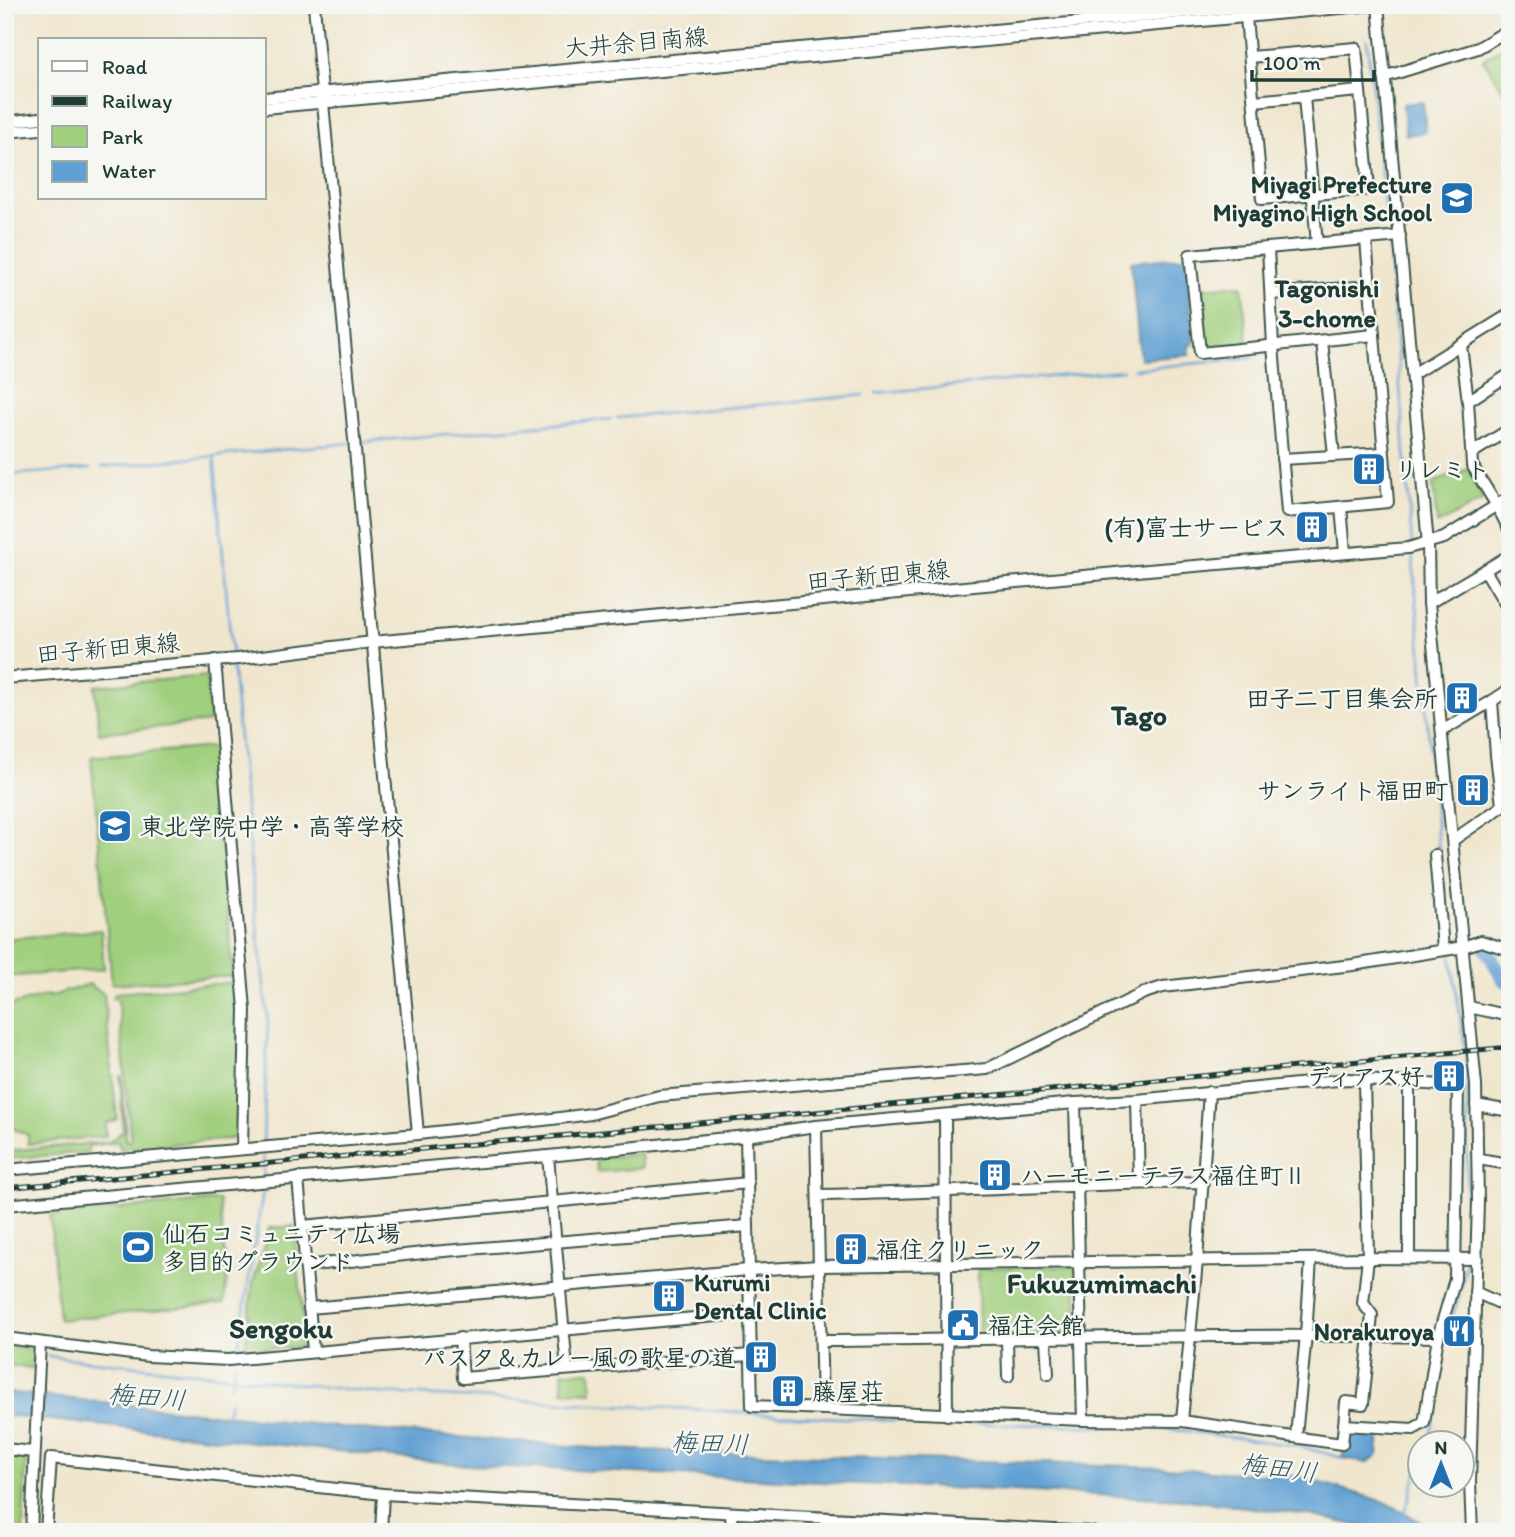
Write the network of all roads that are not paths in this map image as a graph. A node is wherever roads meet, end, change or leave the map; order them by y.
1 (314, 5) edge
2 (1096, 5) edge
3 (1263, 5) edge
4 (1376, 5) edge
5 (1245, 10) edge
6 (1097, 20) junction
7 (1510, 29) edge
8 (1250, 57) junction
9 (1384, 77) junction
10 (1359, 91) junction
11 (1304, 97) junction
12 (266, 98) edge
13 (323, 98) junction
14 (1254, 102) junction
15 (266, 108) edge
16 (38, 118) edge
17 (5, 121) edge
18 (38, 128) edge
19 (5, 132) edge
20 (1313, 194) junction
21 (1400, 236) junction
22 (1366, 240) junction
23 (1317, 244) junction
24 (1268, 248) junction
25 (1371, 286) junction
26 (1271, 295) junction
27 (1510, 314) edge
28 (1374, 335) junction
29 (1322, 341) junction
30 (1273, 346) junction
31 (1461, 346) junction
32 (1413, 374) junction
33 (1510, 374) edge
34 (1468, 401) junction
35 (1510, 429) edge
36 (1383, 453) junction
37 (1472, 453) junction
38 (1334, 455) junction
39 (1282, 459) junction
40 (1510, 498) edge
41 (1497, 506) junction
42 (1341, 507) junction
43 (1510, 531) edge
44 (1418, 546) junction
45 (1345, 552) junction
46 (1510, 555) edge
47 (1485, 570) junction
48 (1429, 603) junction
49 (1510, 612) edge
50 (372, 642) junction
51 (226, 660) junction
52 (5, 678) edge
53 (1510, 689) edge
54 (1492, 701) junction
55 (1442, 730) junction
56 (1510, 746) edge
57 (1496, 755) junction
58 (1506, 803) edge
59 (1453, 840) junction
60 (1436, 855) dead end
61 (1451, 948) junction
62 (1510, 950) edge
63 (1469, 1007) junction
64 (1510, 1016) edge
65 (1364, 1079) junction
66 (1409, 1082) junction
67 (1209, 1092) junction
68 (1137, 1100) junction
69 (1075, 1103) junction
70 (1476, 1105) junction
71 (1510, 1111) edge
72 (945, 1115) junction
73 (816, 1126) junction
74 (418, 1133) junction
75 (746, 1136) junction
76 (242, 1148) junction
77 (548, 1156) junction
78 (1478, 1159) junction
79 (1510, 1164) edge
80 (5, 1170) edge
81 (298, 1178) junction
82 (1202, 1182) junction
83 (748, 1183) junction
84 (1139, 1183) junction
85 (1077, 1185) junction
86 (946, 1193) junction
87 (818, 1195) junction
88 (552, 1201) junction
89 (5, 1205) edge
90 (303, 1226) junction
91 (748, 1226) junction
92 (556, 1242) junction
93 (1368, 1258) junction
94 (1409, 1258) junction
95 (1311, 1259) junction
96 (1466, 1259) junction
97 (1081, 1261) junction
98 (1197, 1261) junction
99 (946, 1265) junction
100 (305, 1266) junction
101 (820, 1266) junction
102 (749, 1270) junction
103 (560, 1286) junction
104 (1475, 1292) junction
105 (309, 1308) junction
106 (1510, 1308) edge
107 (750, 1313) junction
108 (564, 1329) junction
109 (1191, 1335) junction
110 (1306, 1335) junction
111 (1371, 1336) junction
112 (1438, 1337) junction
113 (5, 1338) edge
114 (460, 1338) junction
115 (1082, 1339) junction
116 (947, 1340) junction
117 (1007, 1340) junction
118 (1046, 1340) junction
119 (821, 1341) junction
120 (40, 1343) junction
121 (313, 1351) junction
122 (750, 1355) junction
123 (567, 1369) junction
124 (1048, 1374) dead end
125 (1008, 1376) dead end
126 (822, 1409) junction
127 (947, 1415) junction
128 (1083, 1420) junction
129 (1182, 1421) junction
130 (1344, 1425) junction
131 (1296, 1436) junction
132 (5, 1449) edge
133 (33, 1452) junction
134 (383, 1494) junction
135 (731, 1513) junction
136 (31, 1532) edge
137 (46, 1532) edge
138 (382, 1532) edge
139 (732, 1532) edge
140 (1092, 1532) edge
141 (1472, 1532) edge

1 - 13 street
2 - 6 street
3 - 5 street, 大井余目南線
4 - 5 street
4 - 9 street
5 - 6 street, 大井余目南線
5 - 8 street
5 - 13 street
6 - 13 street, 大井余目南線
7 - 9 street
8 - 10 street
8 - 14 street
9 - 21 street
10 - 11 street
10 - 20 street
11 - 14 street
11 - 20 street
12 - 13 street, 大井余目南線
13 - 15 street
13 - 50 street
14 - 20 street
16 - 17 street
18 - 19 street
20 - 23 street
21 - 22 street
21 - 32 street
22 - 23 street
22 - 25 street
23 - 24 street
24 - 26 street
24 - 30 street
25 - 26 street
25 - 28 street
26 - 30 street
27 - 31 street
28 - 29 street
28 - 36 street
29 - 30 street
29 - 38 street
30 - 39 street
31 - 32 street
31 - 34 street
32 - 44 street
33 - 34 street
34 - 37 street
35 - 37 street
36 - 38 street
36 - 42 street
37 - 41 street
38 - 39 street
39 - 42 street
40 - 41 street, 田子新田東線
41 - 43 street
41 - 44 street, 田子新田東線
42 - 45 street
44 - 45 street, 田子新田東線
44 - 48 street
45 - 50 street, 田子新田東線
46 - 47 street
47 - 48 street
47 - 49 street
48 - 55 street
50 - 51 street, 田子新田東線
50 - 74 street
51 - 52 street, 田子新田東線
51 - 76 street
53 - 54 street
54 - 55 street
54 - 57 street
55 - 59 street
56 - 57 street
57 - 58 street
58 - 59 street
59 - 61 street
60 - 61 street
61 - 62 street
61 - 63 street
61 - 74 street
63 - 64 street
63 - 70 street
65 - 66 street
65 - 67 street
65 - 93 street
66 - 94 street
66 - 96 street
67 - 68 street
67 - 82 street
68 - 69 street
68 - 84 street
69 - 72 street
69 - 85 street
70 - 71 street
70 - 78 street
72 - 73 street
72 - 86 street
73 - 75 street
73 - 87 street
74 - 76 street
75 - 77 street
75 - 83 street
76 - 80 street
77 - 81 street
77 - 88 street
78 - 79 street
78 - 96 street
81 - 89 street
81 - 90 street
82 - 84 street
82 - 98 street
83 - 88 street
83 - 91 street
84 - 85 street
85 - 86 street
85 - 97 street
86 - 87 street
86 - 99 street
87 - 101 street
88 - 90 street
88 - 92 street
90 - 100 street
91 - 92 street
91 - 102 street
92 - 100 street
92 - 103 street
93 - 94 street
93 - 95 street
93 - 111 street
94 - 96 street
95 - 98 street
95 - 110 street
96 - 104 street
96 - 112 street
97 - 98 street
97 - 99 street
97 - 115 street
98 - 109 street
99 - 101 street
99 - 116 street
100 - 105 street
101 - 102 street
101 - 119 street
102 - 103 street
102 - 107 street
103 - 105 street
103 - 108 street
104 - 106 street
104 - 141 street
105 - 121 street
107 - 108 street
107 - 122 street
108 - 114 street
108 - 123 street
109 - 110 street
109 - 115 street
109 - 129 street
110 - 111 street
110 - 131 street
111 - 112 street
111 - 130 street
112 - 130 street
113 - 120 street
114 - 121 street
114 - 123 street
115 - 118 street
115 - 128 street
116 - 117 street
116 - 119 street
116 - 127 street
117 - 118 street
117 - 125 street
118 - 124 street
119 - 126 street
120 - 121 street
120 - 133 street
122 - 123 street
122 - 126 street
126 - 127 street
127 - 128 street
128 - 129 street
129 - 131 street
130 - 131 street
132 - 133 street
133 - 136 street
134 - 135 street
134 - 137 street
134 - 138 street
135 - 139 street
135 - 140 street

